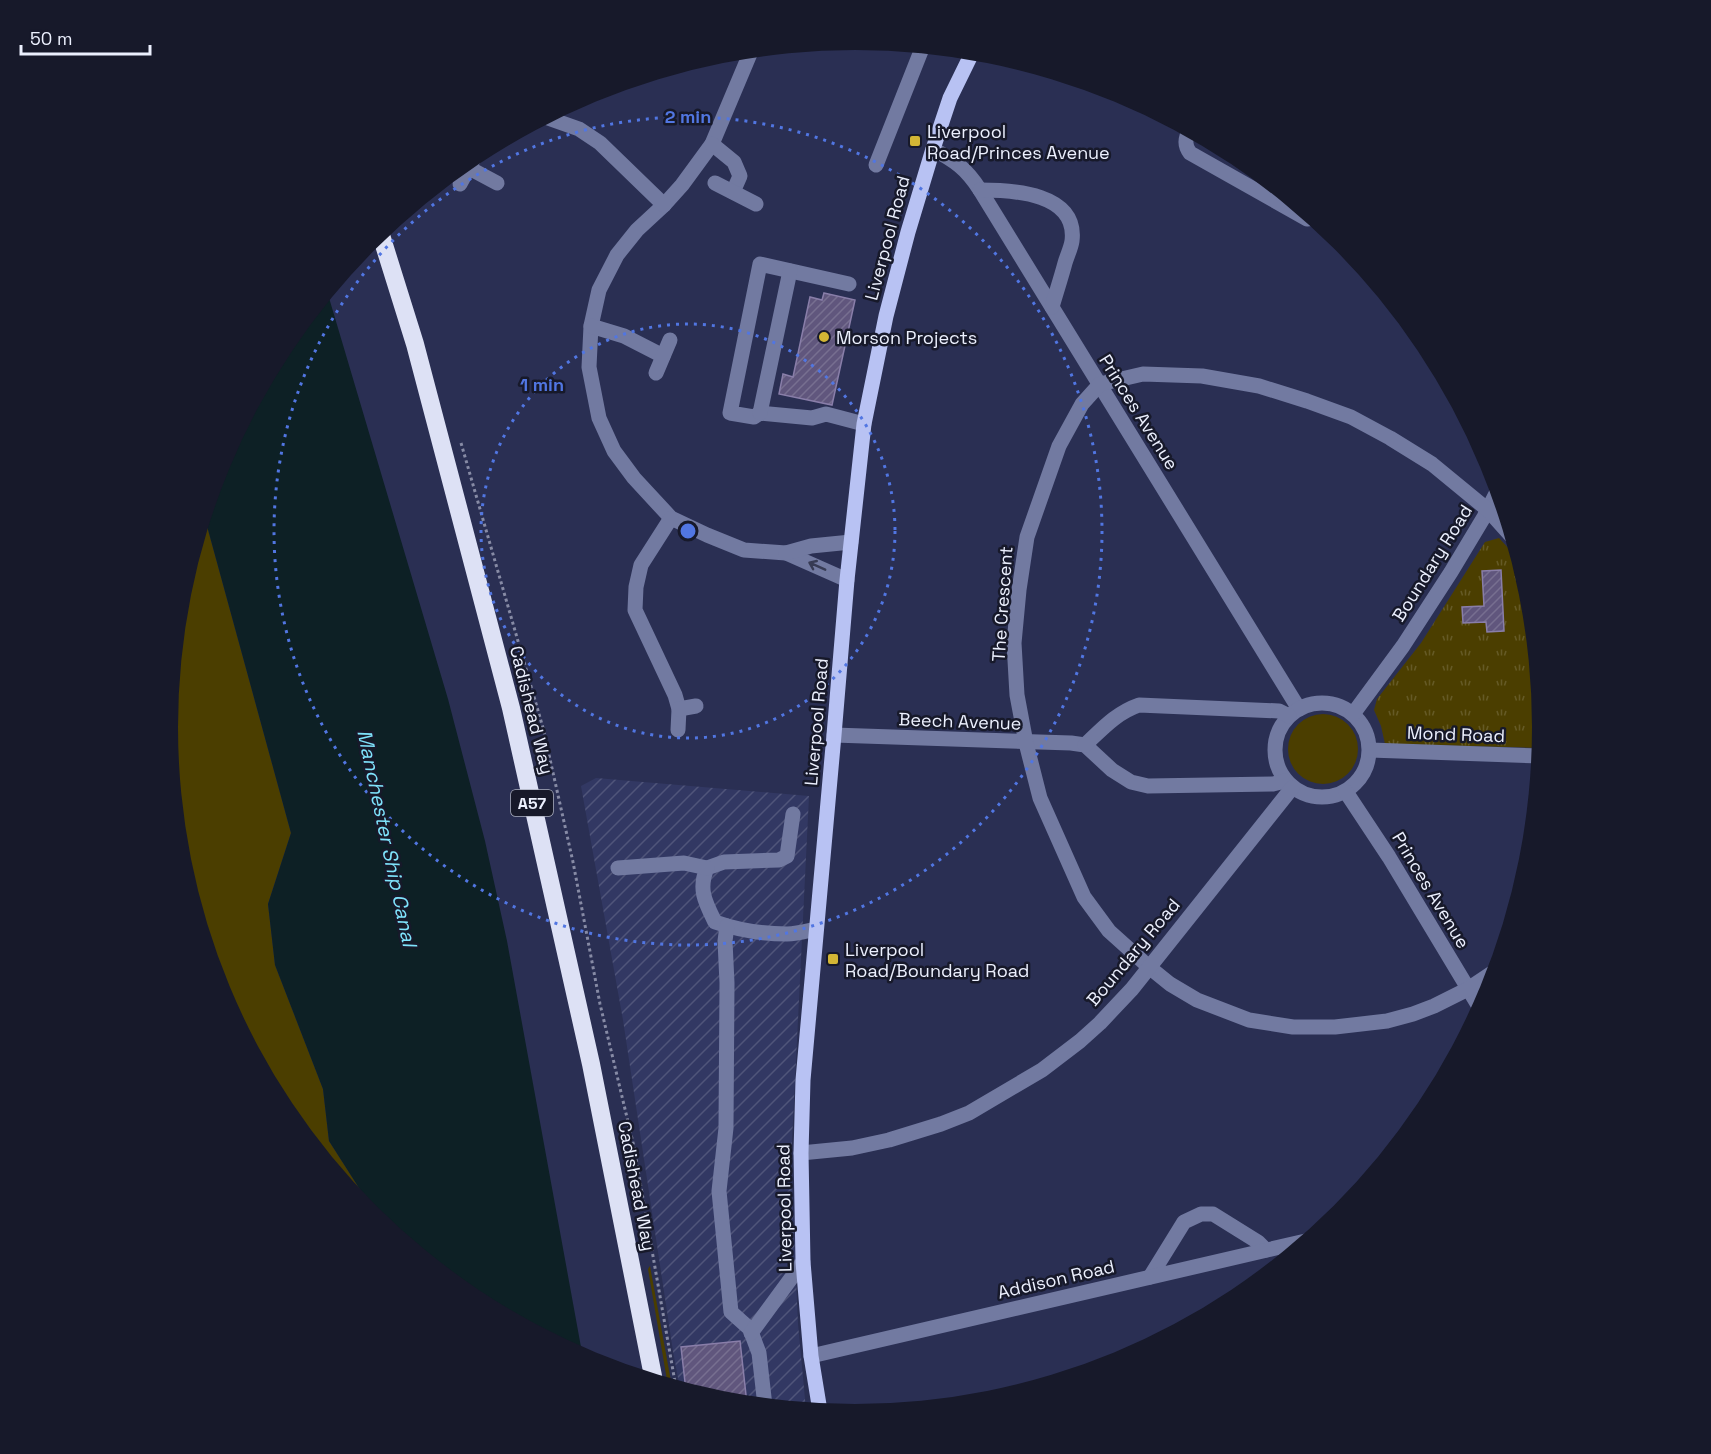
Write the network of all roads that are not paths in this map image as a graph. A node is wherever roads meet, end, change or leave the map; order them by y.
1 (920, 53) edge
2 (748, 58) edge
3 (969, 60) edge
4 (554, 120) edge
5 (1187, 136) edge
6 (712, 144) junction
7 (933, 149) junction
8 (876, 165) dead end
9 (472, 169) edge
10 (466, 173) edge
11 (497, 183) dead end
12 (715, 183) dead end
13 (460, 184) dead end
14 (980, 190) junction
15 (733, 192) junction
16 (756, 204) dead end
17 (664, 205) junction
18 (1295, 212) edge
19 (383, 242) edge
20 (790, 271) junction
21 (849, 284) dead end
22 (1052, 308) junction
23 (591, 326) junction
24 (670, 340) dead end
25 (663, 356) junction
26 (656, 373) dead end
27 (1100, 384) junction
28 (760, 413) junction
29 (864, 424) junction
30 (1493, 499) edge
31 (1488, 510) junction
32 (671, 518) junction
33 (1502, 526) edge
34 (851, 542) junction
35 (786, 553) junction
36 (847, 580) junction
37 (696, 706) dead end
38 (679, 709) junction
39 (1294, 712) junction
40 (1353, 714) junction
41 (678, 730) dead end
42 (834, 735) junction
43 (1026, 743) junction
44 (1085, 746) junction
45 (1370, 750) junction
46 (1532, 756) edge
47 (1289, 784) junction
48 (1346, 792) junction
49 (793, 814) dead end
50 (618, 868) dead end
51 (707, 868) junction
52 (727, 926) junction
53 (816, 929) junction
54 (1149, 967) junction
55 (1484, 978) edge
56 (1468, 989) junction
57 (1475, 1000) edge
58 (801, 1153) junction
59 (1292, 1244) edge
60 (1266, 1250) junction
61 (803, 1262) junction
62 (1150, 1277) junction
63 (751, 1333) junction
64 (811, 1356) junction
65 (652, 1373) edge
66 (764, 1398) edge
67 (819, 1403) edge

1 - 8 street
2 - 6 street
3 - 7 main road, Liverpool Road
4 - 17 street
5 - 18 street
6 - 15 street
6 - 17 street
7 - 14 street, Princes Avenue
7 - 29 main road, Liverpool Road
9 - 11 street
10 - 13 street
12 - 15 street
14 - 22 street, Princes Avenue
14 - 22 street
15 - 16 street
17 - 23 street
19 - 65 highway, Cadishead Way / A57
20 - 21 street
20 - 28 street
20 - 28 street
22 - 27 street, Princes Avenue
23 - 25 street
23 - 32 street
24 - 25 street
25 - 26 street
27 - 31 street
27 - 39 street, Princes Avenue
27 - 43 street, The Crescent
28 - 29 street
29 - 34 main road, Liverpool Road
30 - 31 street, Boundary Road
31 - 33 street
31 - 40 street, Boundary Road
32 - 35 street
32 - 38 street
34 - 35 street
34 - 36 main road, Liverpool Road
36 -> 35 street
36 - 42 main road, Liverpool Road
37 - 38 street
38 - 41 street
39 - 40 street
39 - 44 street
39 - 47 street
40 - 45 street
42 - 43 street, Beech Avenue
42 - 53 main road, Liverpool Road
43 - 44 street, Beech Avenue
43 - 54 street, The Crescent
44 - 47 street
45 - 46 street, Mond Road
45 - 48 street
47 - 48 street
47 - 54 street, Boundary Road
48 - 56 street, Princes Avenue
49 - 51 street
50 - 51 street
51 - 52 street
52 - 53 street
52 - 63 street
53 - 58 main road, Liverpool Road
54 - 56 street, The Crescent
54 - 58 street, Boundary Road
55 - 56 street, The Crescent
56 - 57 street, Princes Avenue
58 - 61 main road, Liverpool Road
59 - 60 street, Addison Road
60 - 62 street, Addison Road
60 - 62 street
61 - 63 street
61 - 64 main road, Liverpool Road
62 - 64 street, Addison Road
63 - 66 street
64 - 67 main road, Liverpool Road

